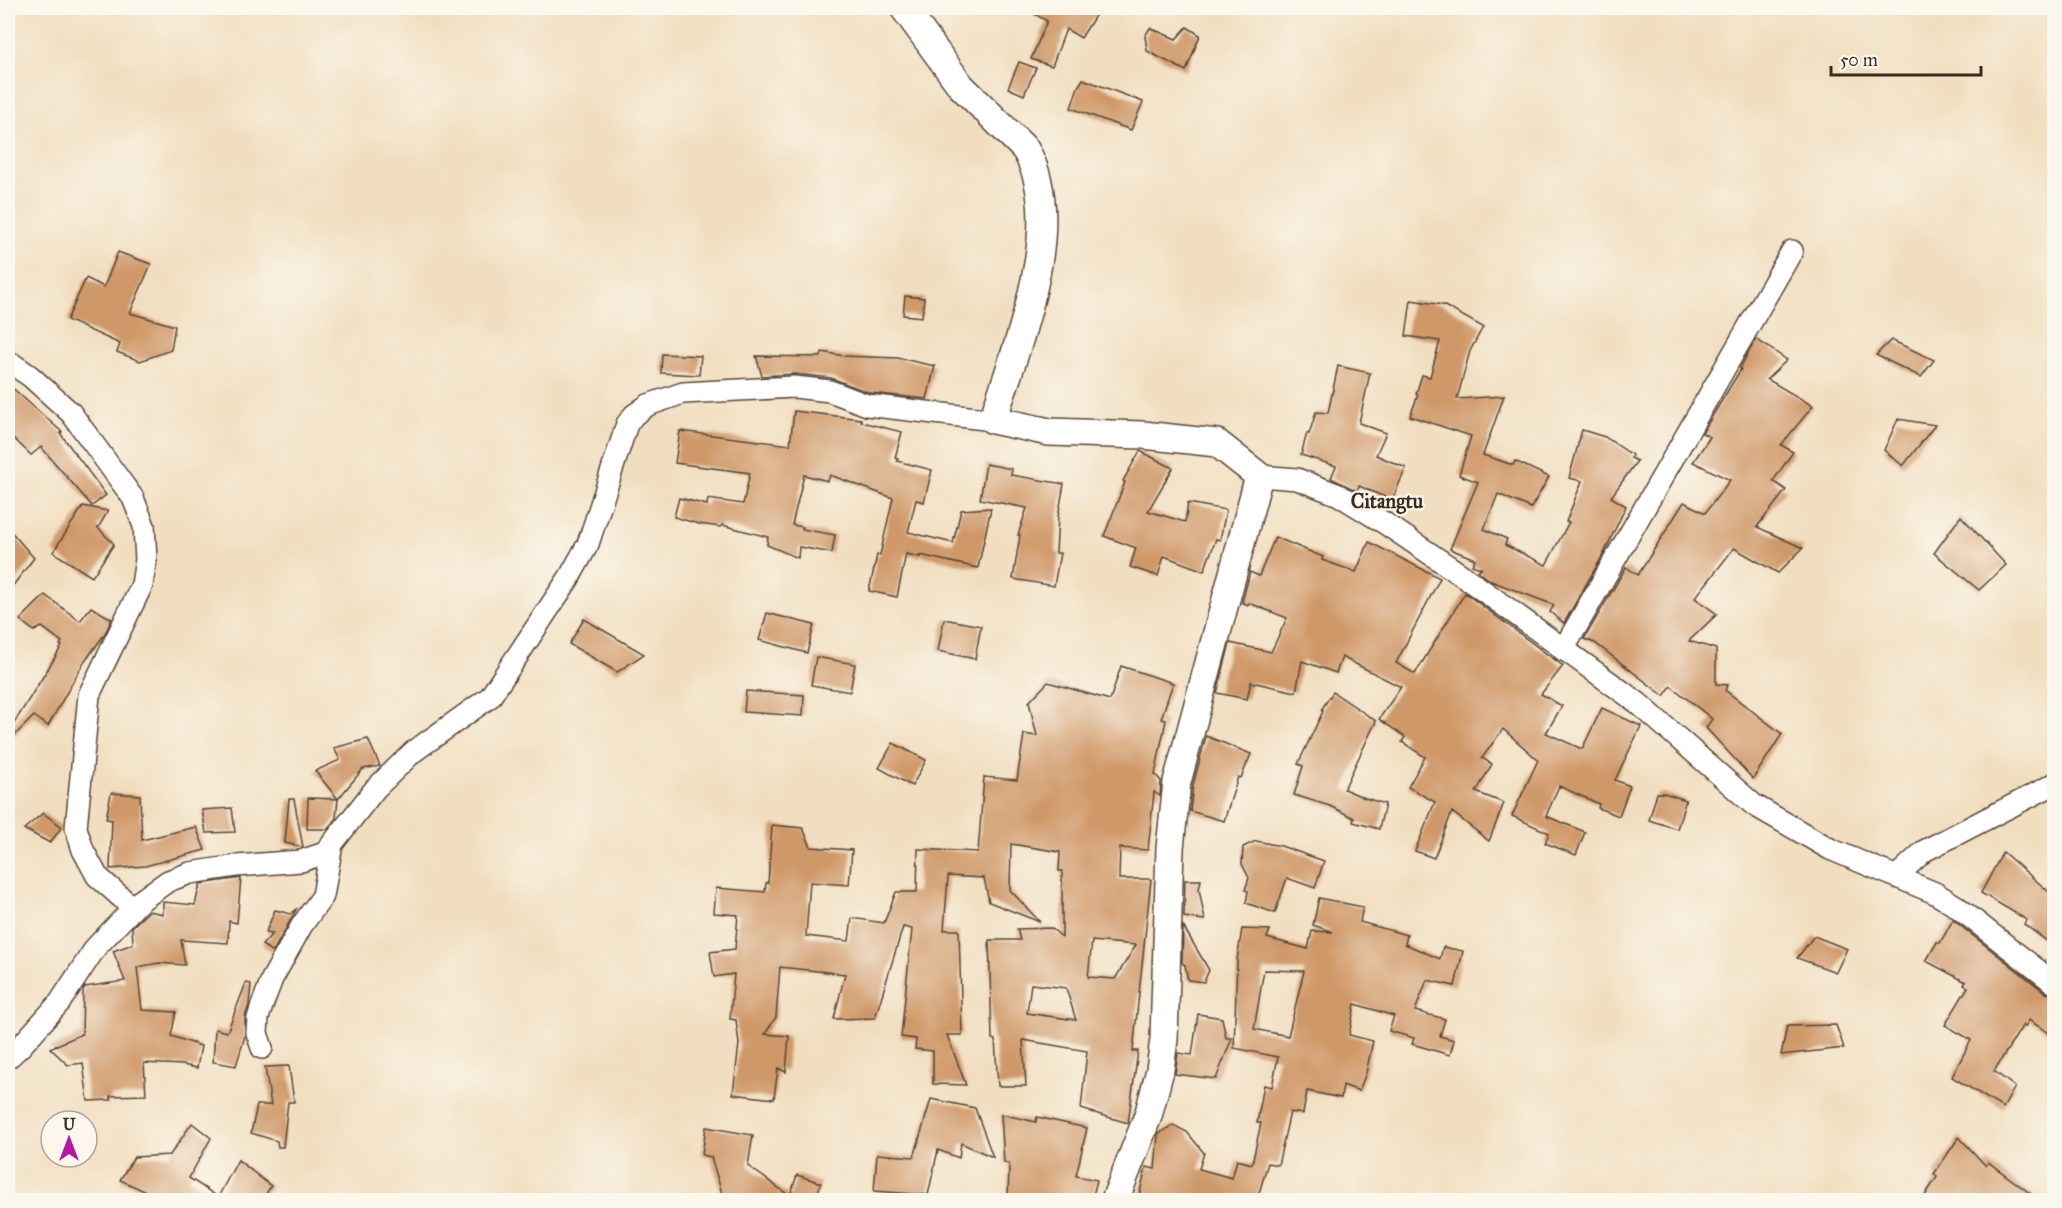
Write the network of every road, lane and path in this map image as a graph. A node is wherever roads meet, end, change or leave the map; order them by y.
1 (904, 8) edge
2 (1792, 251) dead end
3 (8, 362) edge
4 (993, 420) junction
5 (1259, 476) junction
6 (1563, 650) junction
7 (2055, 784) edge
8 (332, 844) junction
9 (1897, 876) junction
10 (132, 907) junction
11 (2055, 983) edge
12 (262, 1048) dead end
13 (8, 1058) edge
14 (1115, 1200) edge

1 - 4 street
2 - 6 street
3 - 10 street
4 - 5 street
4 - 8 street
5 - 6 street
5 - 14 street
6 - 9 street
7 - 9 street
8 - 10 street
8 - 12 street
9 - 11 street
10 - 13 street

